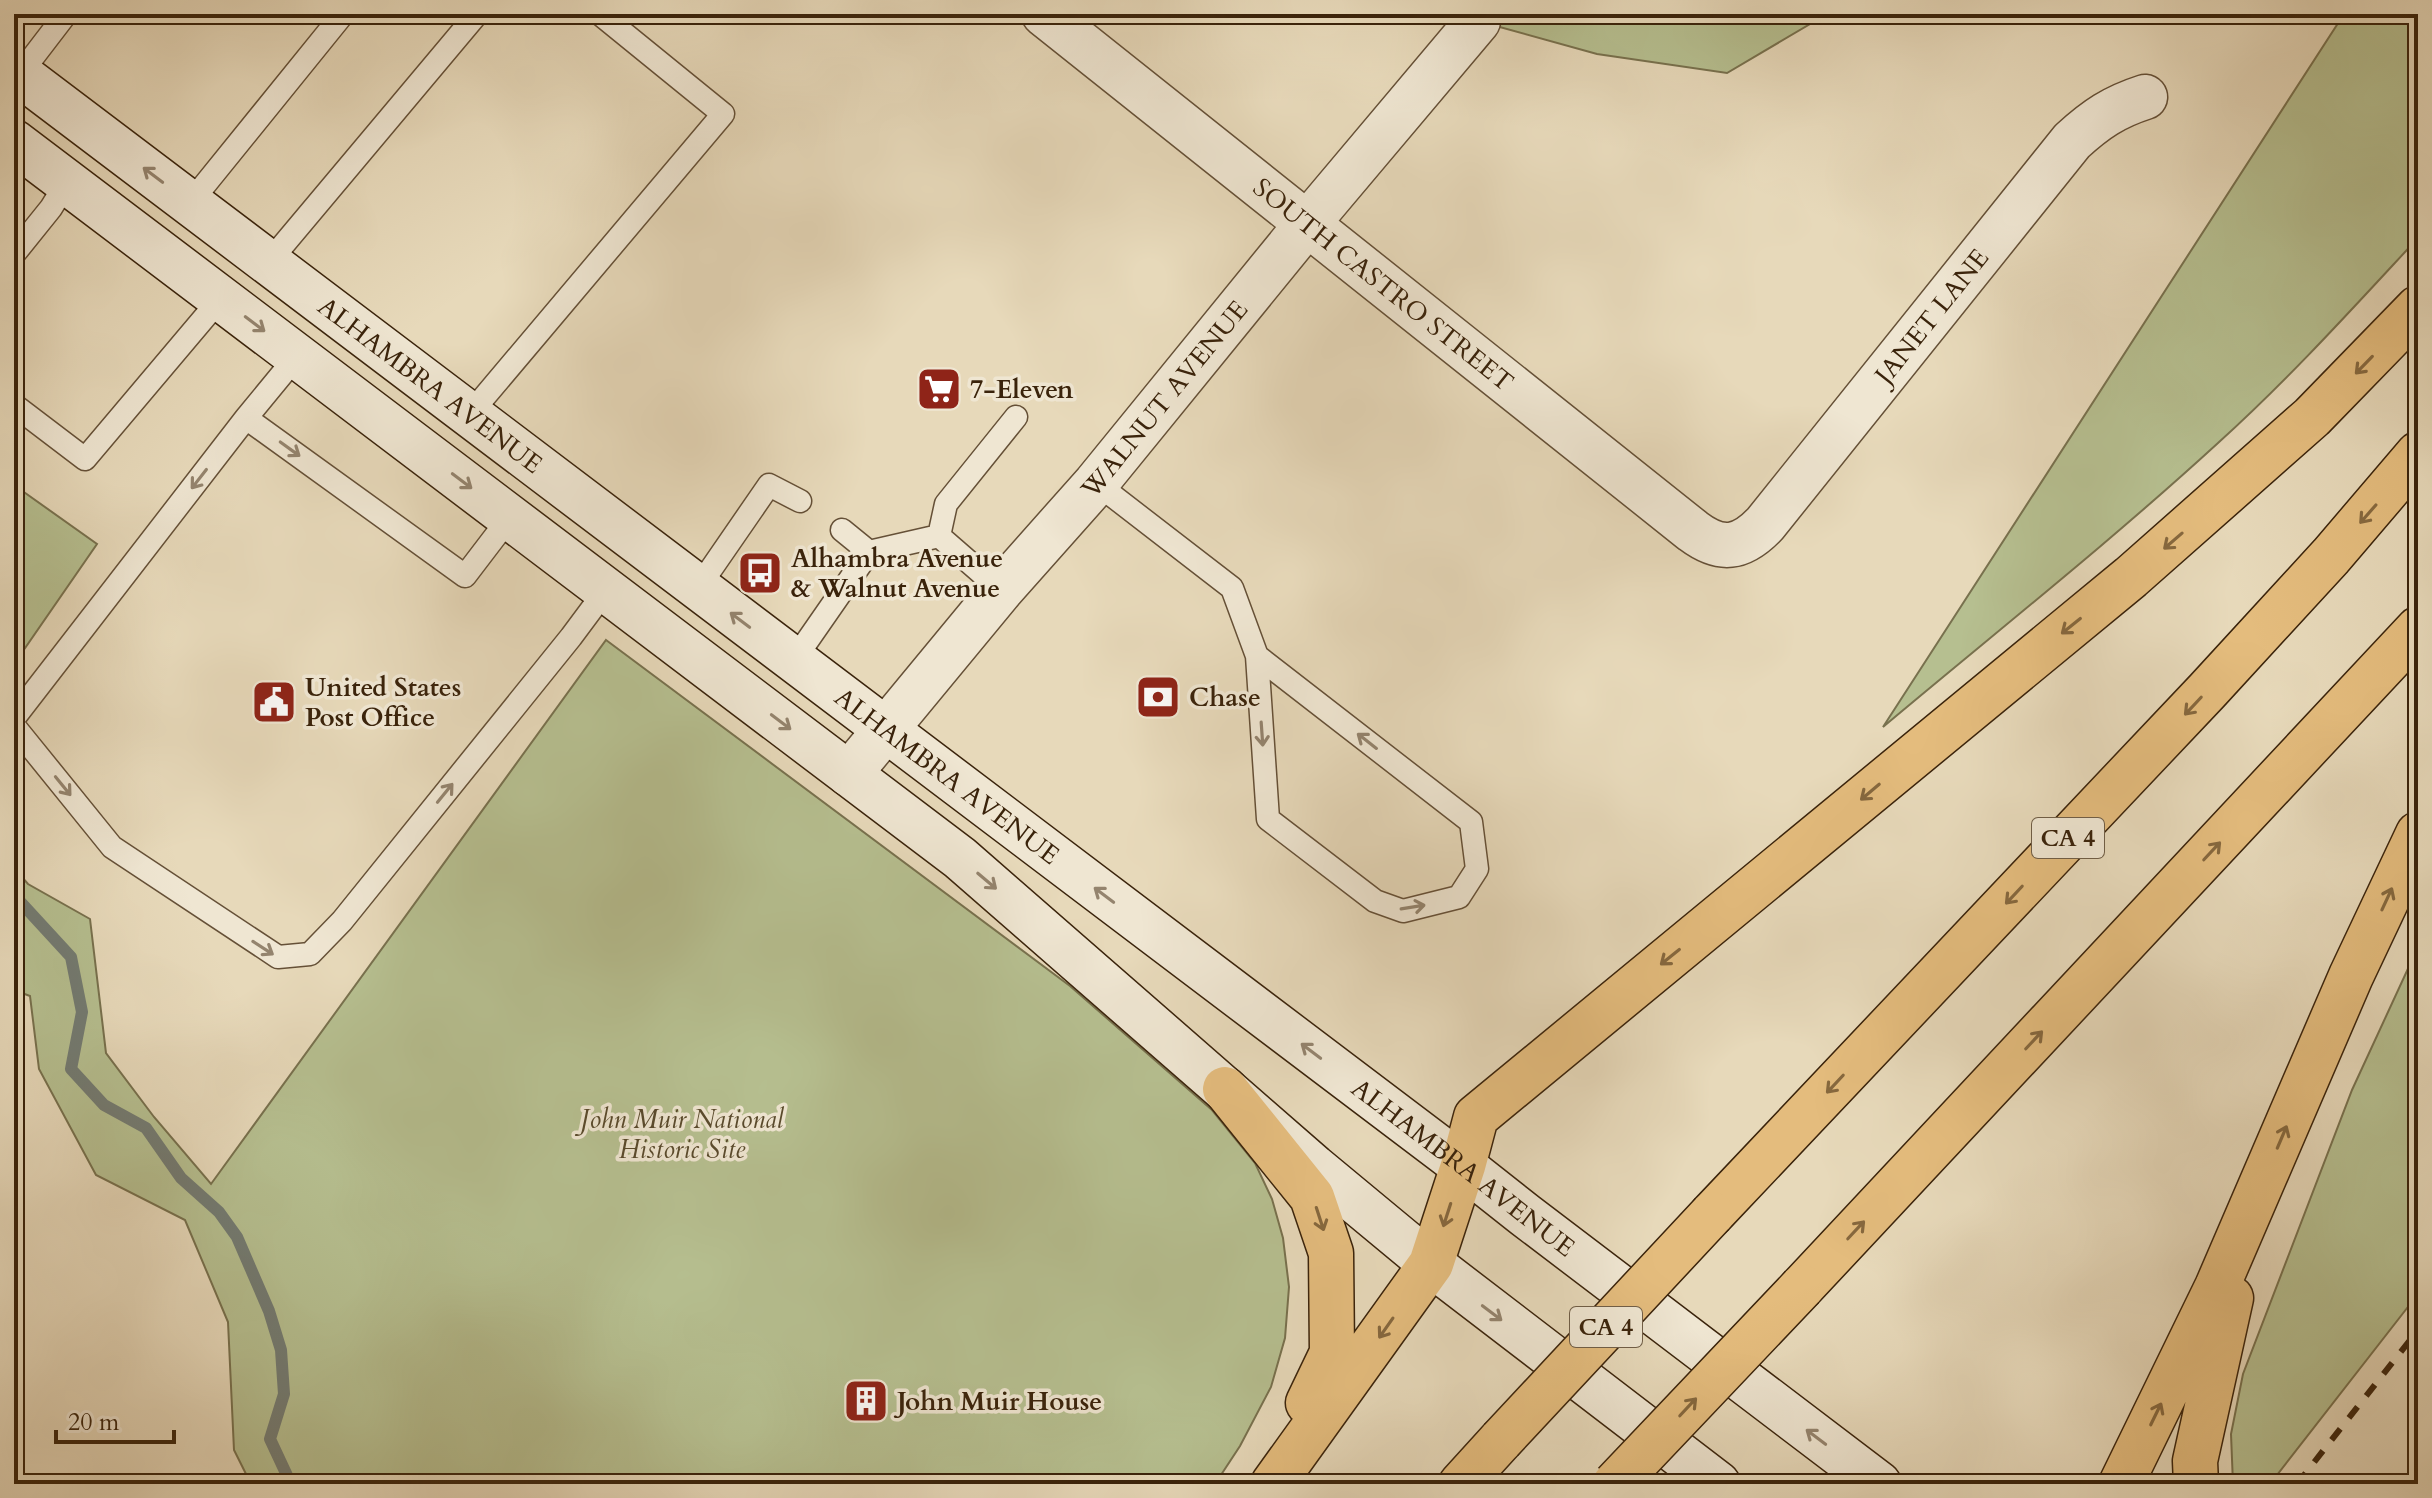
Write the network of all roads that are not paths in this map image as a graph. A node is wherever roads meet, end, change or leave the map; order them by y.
1 (66, 14) edge
2 (343, 14) edge
3 (477, 14) edge
4 (600, 14) edge
5 (1044, 14) edge
6 (1478, 21) dead end
7 (16, 74) edge
8 (2145, 97) dead end
9 (14, 142) edge
10 (67, 182) junction
11 (190, 203) junction
12 (1307, 224) junction
13 (14, 254) edge
14 (268, 263) junction
15 (221, 298) junction
16 (2418, 308) edge
17 (297, 356) junction
18 (14, 405) edge
19 (469, 415) junction
20 (1016, 417) dead end
21 (246, 418) junction
22 (2418, 454) edge
23 (1096, 483) junction
24 (800, 501) dead end
25 (510, 517) junction
26 (842, 530) dead end
27 (939, 536) junction
28 (1729, 546) joint
29 (869, 552) junction
30 (698, 588) junction
31 (606, 590) junction
32 (1001, 590) junction
33 (2418, 629) edge
34 (1257, 656) junction
35 (794, 660) junction
36 (14, 718) edge
37 (14, 726) edge
38 (886, 729) junction
39 (849, 774) junction
40 (2418, 834) edge
41 (1225, 1089) junction
42 (1463, 1166) junction
43 (2251, 1208) junction
44 (1431, 1264) junction
45 (1271, 1484) edge
46 (1461, 1484) edge
47 (1615, 1484) edge
48 (1718, 1484) edge
49 (1879, 1484) edge
50 (2121, 1484) edge
51 (2196, 1484) edge

1 - 7 lane
2 - 11 lane
3 - 14 lane
4 - 19 lane
5 - 12 main road, SOUTH CASTRO STREET
6 - 12 main road, WALNUT AVENUE
11 -> 7 main road, ALHAMBRA AVENUE
8 - 28 main road, JANET LANE
9 - 10 main road
10 - 13 lane
10 - 15 main road
11 - 14 main road, ALHAMBRA AVENUE
12 - 23 main road, WALNUT AVENUE
12 - 28 main road, SOUTH CASTRO STREET
14 - 19 main road, ALHAMBRA AVENUE
15 -> 17 main road
15 - 18 lane
16 -> 42 highway
17 - 21 lane
17 -> 25 main road
19 - 30 main road, ALHAMBRA AVENUE
20 - 27 lane
21 -> 25 lane
21 -> 36 lane
22 -> 46 highway, CA 4, bridge
23 - 32 main road, WALNUT AVENUE
23 - 34 lane
24 - 30 lane
25 - 31 main road
26 - 29 lane
27 - 29 lane
27 - 32 lane
29 - 35 lane
35 -> 30 main road, ALHAMBRA AVENUE
37 -> 31 lane
31 -> 39 main road
32 - 38 main road, WALNUT AVENUE
47 -> 33 highway, bridge
34 -> 34 lane
35 - 38 main road, ALHAMBRA AVENUE
38 - 39 main road, WALNUT AVENUE
42 -> 38 main road, ALHAMBRA AVENUE
39 -> 41 main road
43 -> 40 highway
41 - 44 main road
41 -> 45 highway
42 -> 44 highway
49 -> 42 main road, ALHAMBRA AVENUE
50 -> 43 highway
43 - 51 highway
44 -> 45 highway
44 -> 48 main road

